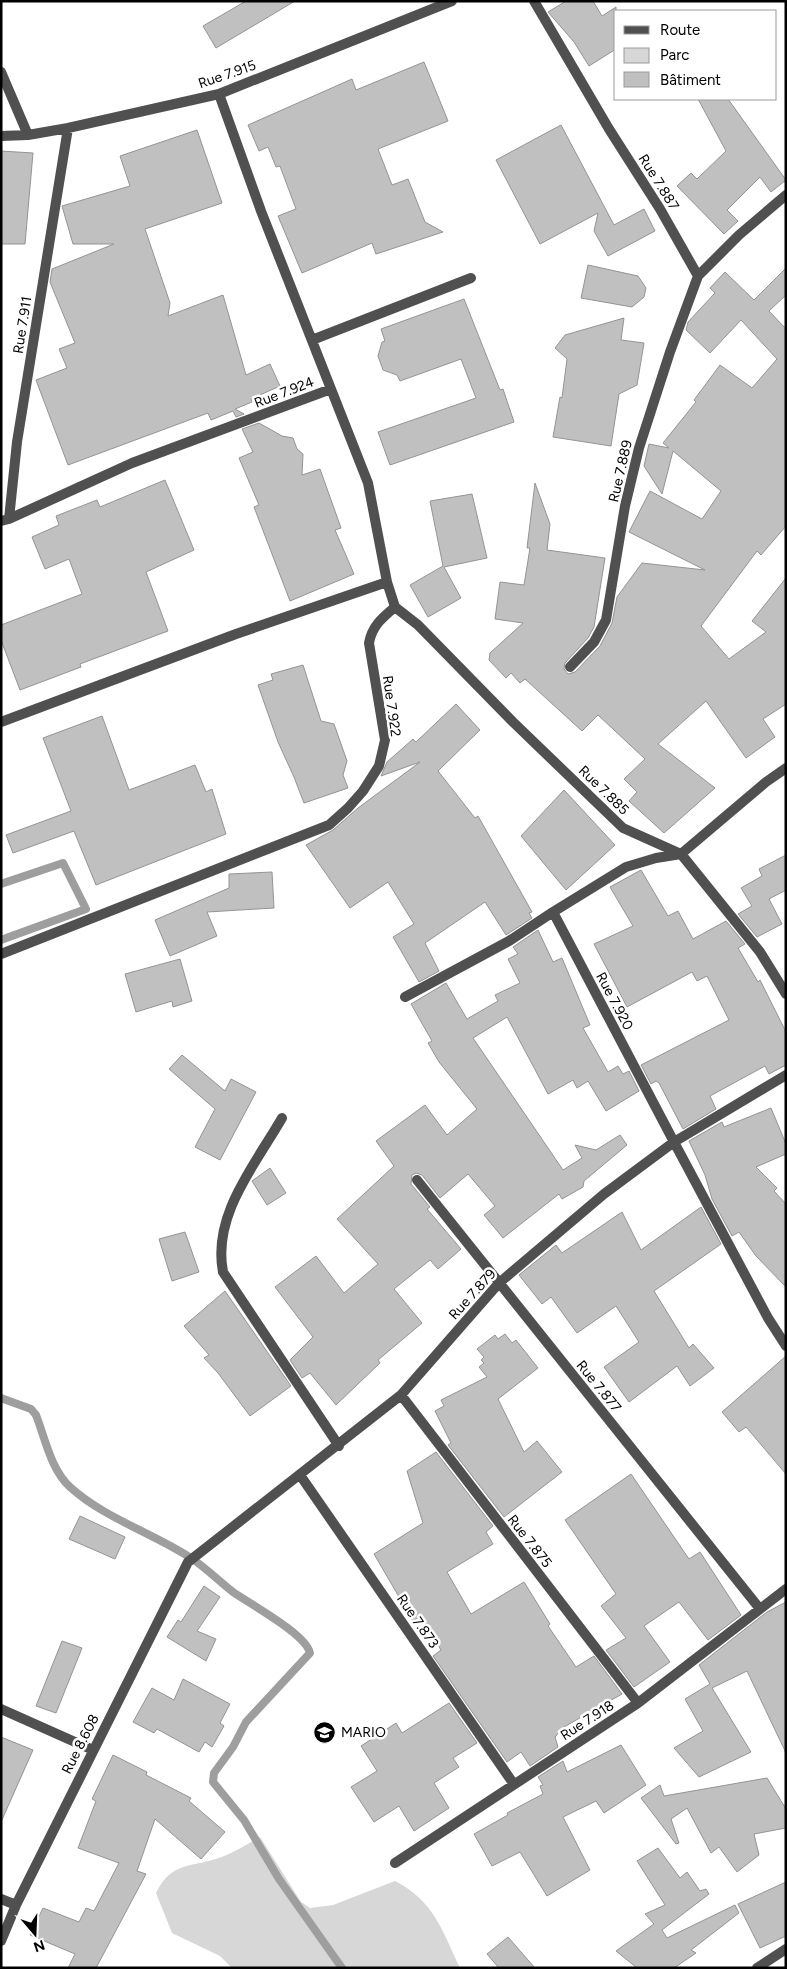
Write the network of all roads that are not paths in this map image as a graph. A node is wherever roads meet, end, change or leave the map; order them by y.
1 (452, 1) edge
2 (534, 1) edge
3 (1, 72) edge
4 (219, 94) junction
5 (68, 128) junction
6 (28, 135) junction
7 (1, 136) edge
8 (786, 195) edge
9 (698, 276) junction
10 (471, 278) dead end
11 (312, 340) junction
12 (331, 389) junction
13 (5, 520) edge
14 (387, 582) junction
15 (395, 607) junction
16 (570, 667) dead end
17 (1, 722) edge
18 (786, 768) edge
19 (681, 854) junction
20 (553, 912) junction
21 (1, 954) edge
22 (786, 994) edge
23 (405, 997) dead end
24 (786, 1075) edge
25 (282, 1118) dead end
26 (674, 1142) junction
27 (417, 1180) dead end
28 (499, 1283) junction
29 (786, 1346) edge
30 (401, 1396) junction
31 (339, 1446) junction
32 (300, 1475) junction
33 (196, 1554) joint
34 (786, 1589) edge
35 (760, 1609) junction
36 (638, 1704) junction
37 (1, 1709) edge
38 (93, 1750) junction
39 (513, 1783) junction
40 (395, 1862) dead end
41 (1, 1899) edge
42 (16, 1905) junction
43 (1, 1941) edge
44 (786, 1949) edge
45 (757, 1968) edge

1 - 4 street, Rue 7.915
2 - 9 street, Rue 7.887
3 - 6 street
4 - 5 street, Rue 7.915
4 - 11 street, Rue 7.924
5 - 6 street, Rue 7.915
5 - 13 street, Rue 7.911
6 - 7 street, Rue 7.915
8 - 9 street
9 - 16 street, Rue 7.889
10 - 11 street
11 - 12 street, Rue 7.924
12 - 13 street, Rue 7.924
12 - 14 street
14 - 15 street
14 - 17 street
15 - 19 street, Rue 7.885
15 - 21 street, Rue 7.922
18 - 19 street
19 - 20 street
19 - 22 street, Rue 7.885
20 - 23 street
20 - 26 street, Rue 7.920
24 - 26 street, Rue 7.879
25 - 31 street
26 - 28 street, Rue 7.879
26 - 29 street, Rue 7.920
27 - 28 street, Rue 7.877
28 - 30 street, Rue 7.879
28 - 35 street, Rue 7.877
30 - 31 street, Rue 7.879
30 - 36 street, Rue 7.875
31 - 32 street, Rue 7.879
32 - 33 street, Rue 7.879
32 - 39 street, Rue 7.873
33 - 38 street, Rue 8.608
34 - 35 street, Rue 7.918
35 - 36 street, Rue 7.918
36 - 39 street, Rue 7.918
37 - 38 street
38 - 42 street, Rue 8.608
39 - 40 street, Rue 7.918
41 - 42 street
42 - 43 street, Rue 8.608
44 - 45 street

